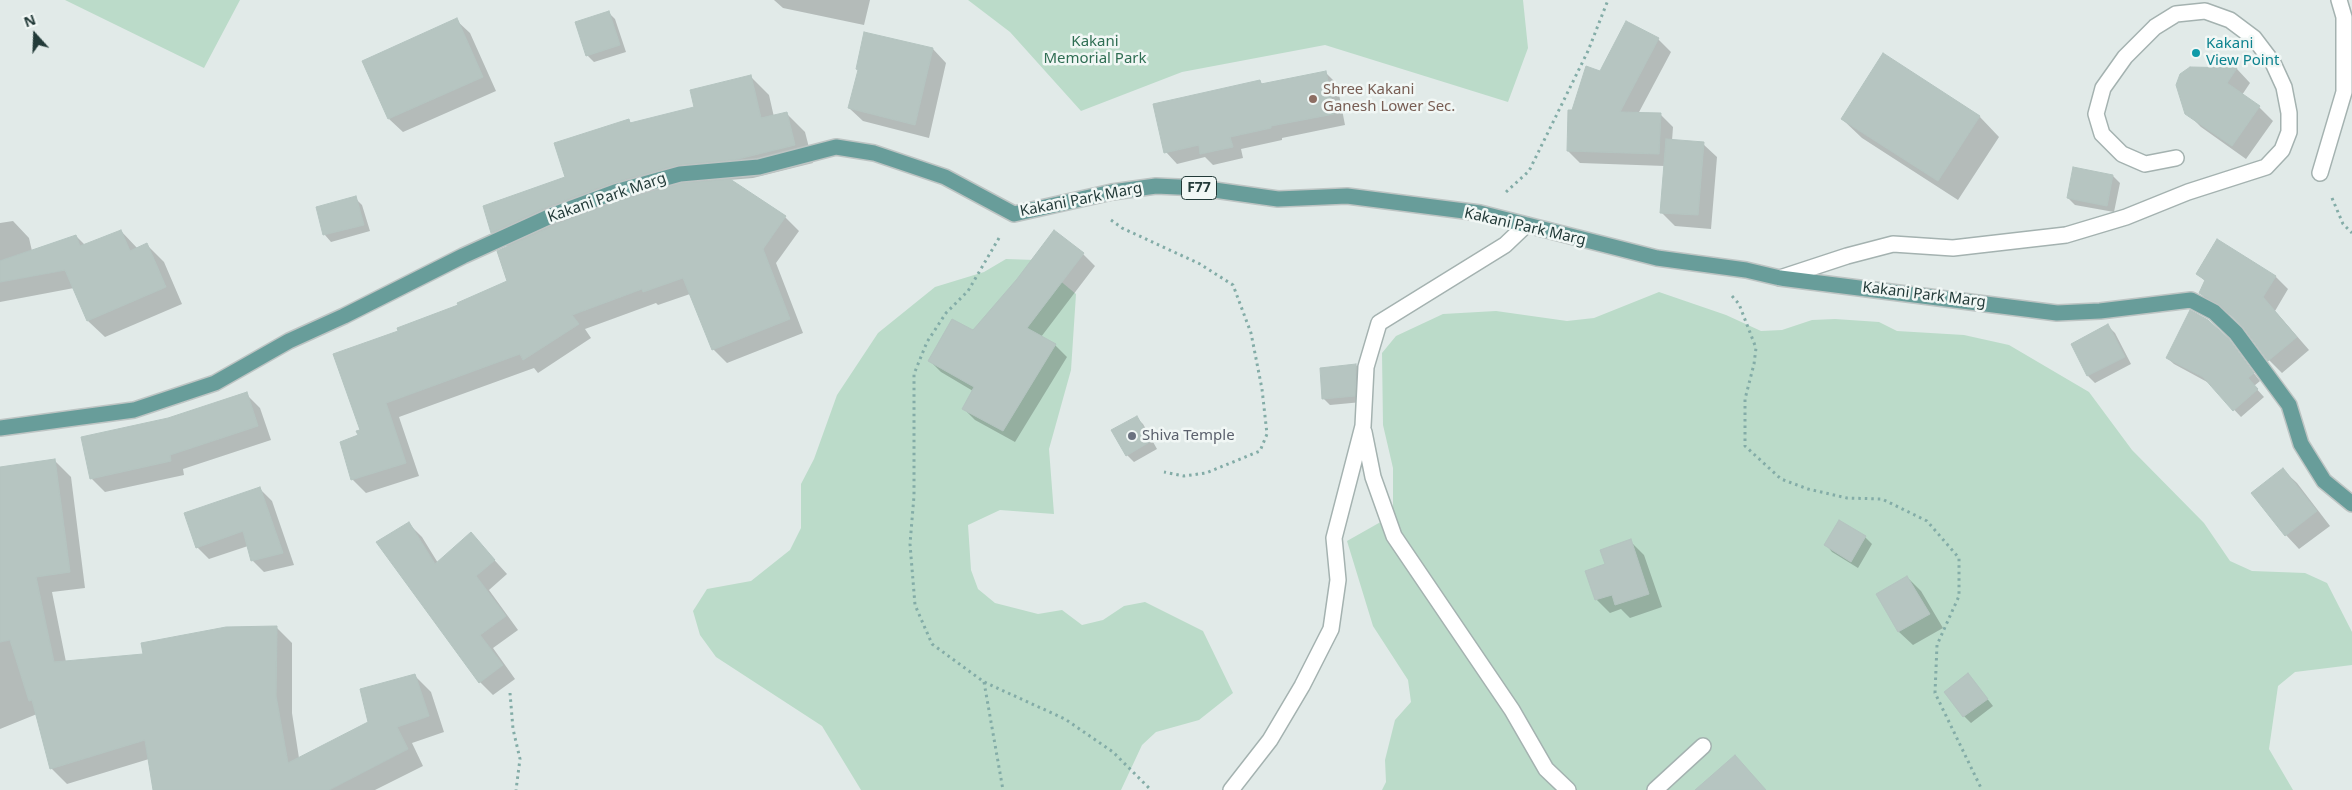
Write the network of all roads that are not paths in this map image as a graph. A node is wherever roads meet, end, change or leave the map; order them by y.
1 (2339, 0) edge
2 (2176, 158) dead end
3 (2320, 173) dead end
4 (1526, 225) junction
5 (1780, 278) junction
6 (1363, 426) junction
7 (0, 428) edge
8 (2352, 504) edge
9 (1703, 746) dead end
10 (1231, 790) edge
11 (1568, 790) edge
12 (1654, 790) edge

1 - 3 street
2 - 5 street
4 - 5 main road, Kakani Park Marg / F77
4 - 6 street
4 - 7 main road, Kakani Park Marg / F77
5 - 8 main road, Kakani Park Marg / F77
6 - 10 street
6 - 11 street
9 - 12 street

